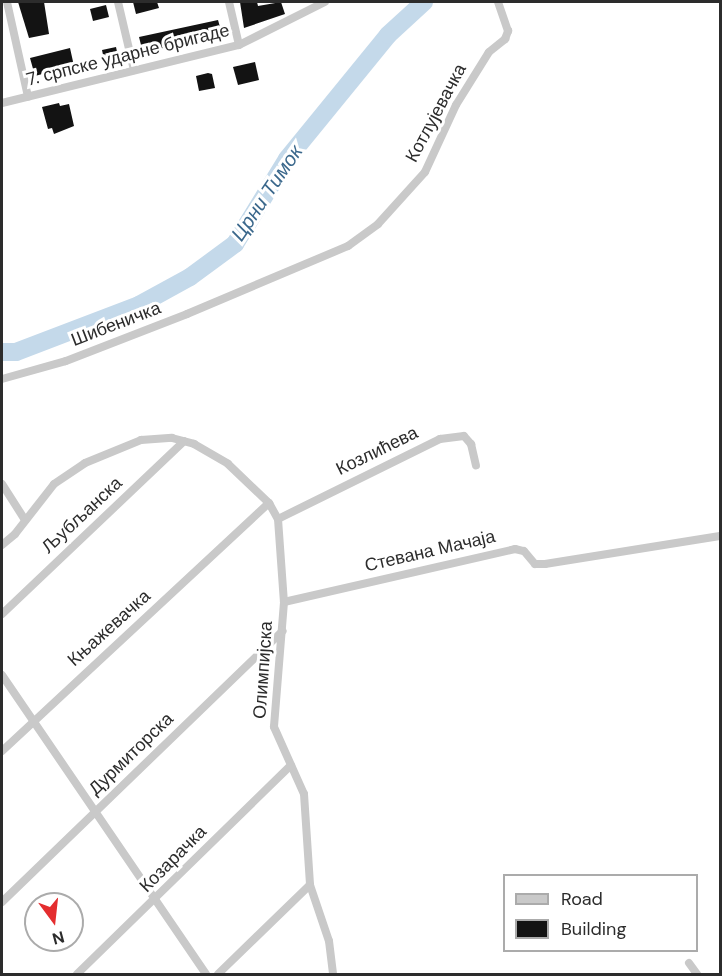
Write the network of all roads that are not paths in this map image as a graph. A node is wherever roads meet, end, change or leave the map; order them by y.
1 (7, 2) edge
2 (118, 2) edge
3 (229, 2) edge
4 (325, 2) edge
5 (498, 2) edge
6 (239, 45) junction
7 (134, 70) junction
8 (28, 97) junction
9 (2, 104) edge
10 (239, 293) joint
11 (2, 379) edge
12 (184, 441) junction
13 (476, 465) dead end
14 (2, 484) edge
15 (269, 503) junction
16 (278, 519) junction
17 (25, 520) junction
18 (720, 536) edge
19 (2, 545) edge
20 (284, 602) junction
21 (2, 614) edge
22 (283, 631) junction
23 (2, 675) edge
24 (30, 722) junction
25 (2, 751) edge
26 (291, 765) junction
27 (94, 813) junction
28 (310, 885) junction
29 (155, 900) junction
30 (2, 902) edge
31 (689, 963) dead end
32 (77, 975) edge
33 (206, 975) edge
34 (218, 975) edge
35 (333, 975) edge
36 (697, 975) edge

1 - 8 street
2 - 7 street
3 - 6 street
4 - 6 street, 7. српске ударне бригаде
5 - 10 street, Котлујевачка
6 - 7 street, 7. српске ударне бригаде
7 - 8 street, 7. српске ударне бригаде
8 - 9 street, 7. српске ударне бригаде
10 - 11 street, Шибеничка
12 - 15 street, Олимпијска
12 - 17 street
12 - 21 street, Љубљанска
13 - 16 street, Козлићева
14 - 17 street
15 - 16 street, Олимпијска
15 - 24 street, Књажевачка
16 - 20 street, Олимпијска
17 - 19 street
18 - 20 street, Стевана Мачаја
20 - 22 street, Олимпијска
22 - 26 street, Олимпијска
22 - 27 street, Дурмиторска
23 - 24 street
24 - 25 street, Књажевачка
24 - 27 street
26 - 28 street, Олимпијска
26 - 29 street, Козарачка
27 - 29 street
27 - 30 street, Дурмиторска
28 - 34 street
28 - 35 street, Олимпијска
29 - 32 street, Козарачка
29 - 33 street
31 - 36 street

